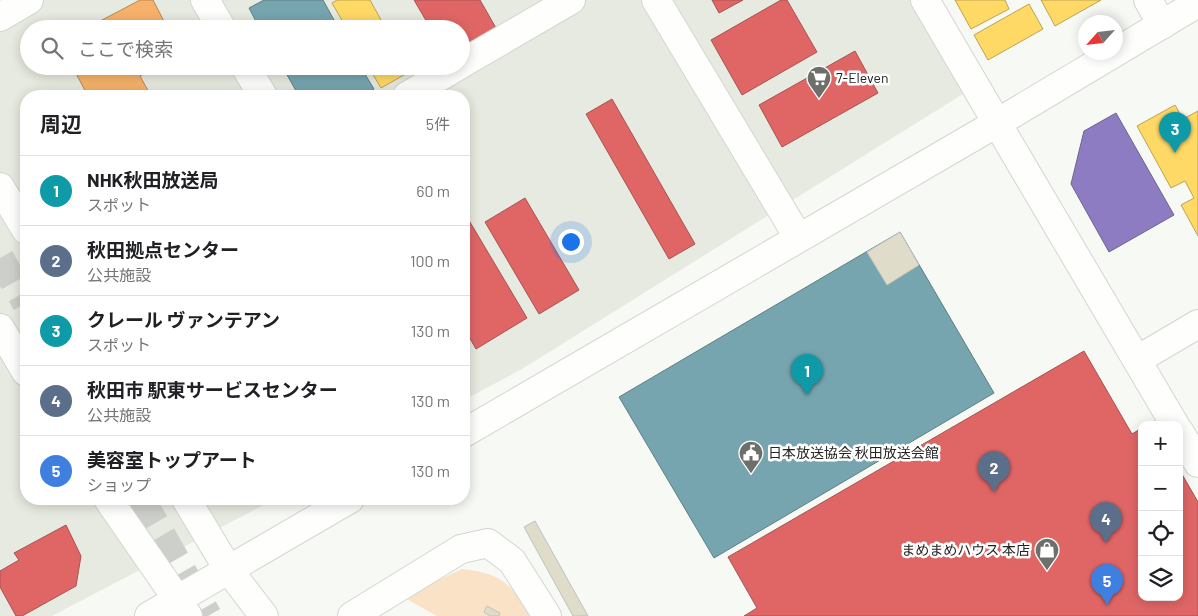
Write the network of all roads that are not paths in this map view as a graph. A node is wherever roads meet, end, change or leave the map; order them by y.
1 (29, 0) edge
2 (205, 0) edge
3 (571, 0) edge
4 (656, 0) edge
5 (925, 0) edge
6 (1148, 0) edge
7 (1198, 3) edge
8 (0, 17) edge
9 (217, 20) edge
10 (1162, 25) junction
11 (470, 59) edge
12 (250, 75) edge
13 (443, 75) edge
14 (259, 90) edge
15 (417, 90) edge
16 (997, 123) junction
17 (0, 187) edge
18 (20, 220) edge
19 (798, 237) junction
20 (1198, 324) edge
21 (0, 328) edge
22 (1137, 360) junction
23 (20, 362) edge
24 (1174, 421) edge
25 (470, 429) edge
26 (1183, 438) edge
27 (1198, 463) edge
28 (112, 505) edge
29 (190, 505) edge
30 (340, 505) edge
31 (228, 569) junction
32 (182, 607) edge
33 (149, 616) edge
34 (264, 616) edge
35 (352, 616) edge
36 (547, 616) edge

1 - 8 street
2 - 9 street
3 - 11 street
4 - 19 street
5 - 16 street
6 - 10 street
7 - 10 street
10 - 16 street
12 - 14 street
13 - 15 street
16 - 19 street
16 - 22 street
17 - 18 street
19 - 25 street
20 - 22 street
21 - 23 street
22 - 24 street
26 - 27 street
28 - 32 street
29 - 31 street
30 - 31 street
31 - 32 street
31 - 34 street
32 - 33 street
35 - 36 street

